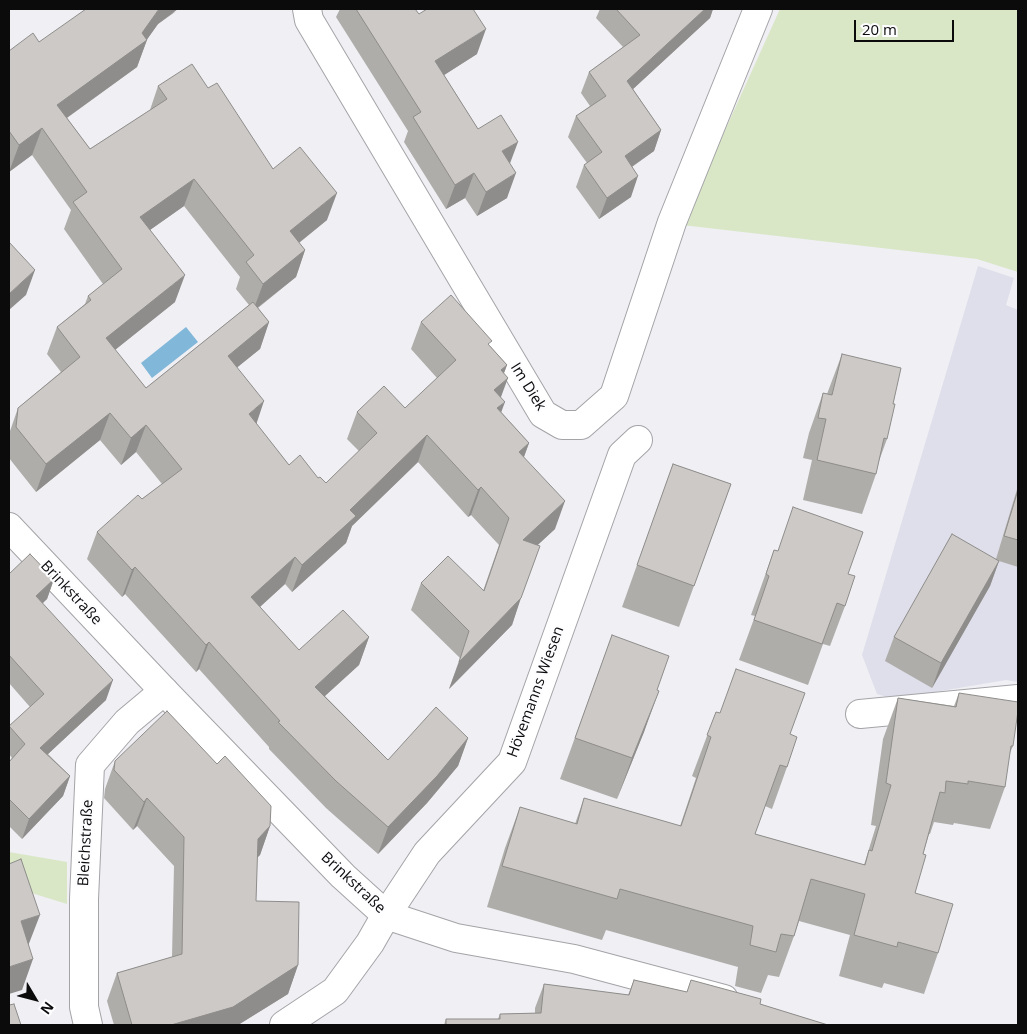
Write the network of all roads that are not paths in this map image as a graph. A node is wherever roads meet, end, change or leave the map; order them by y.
1 (307, 9) edge
2 (758, 9) edge
3 (638, 440) dead end
4 (9, 527) edge
5 (164, 691) junction
6 (1018, 699) edge
7 (860, 714) dead end
8 (386, 916) junction
9 (746, 1005) edge
10 (88, 1025) edge
11 (284, 1025) edge

1 - 2 street, Im Diek
3 - 8 street, Hövemanns Wiesen
4 - 5 street, Brinkstraße
5 - 8 street, Brinkstraße
5 - 10 street, Bleichstraße
6 - 7 street
8 - 9 street, Brinkstraße
8 - 11 street, Hövemanns Wiesen

